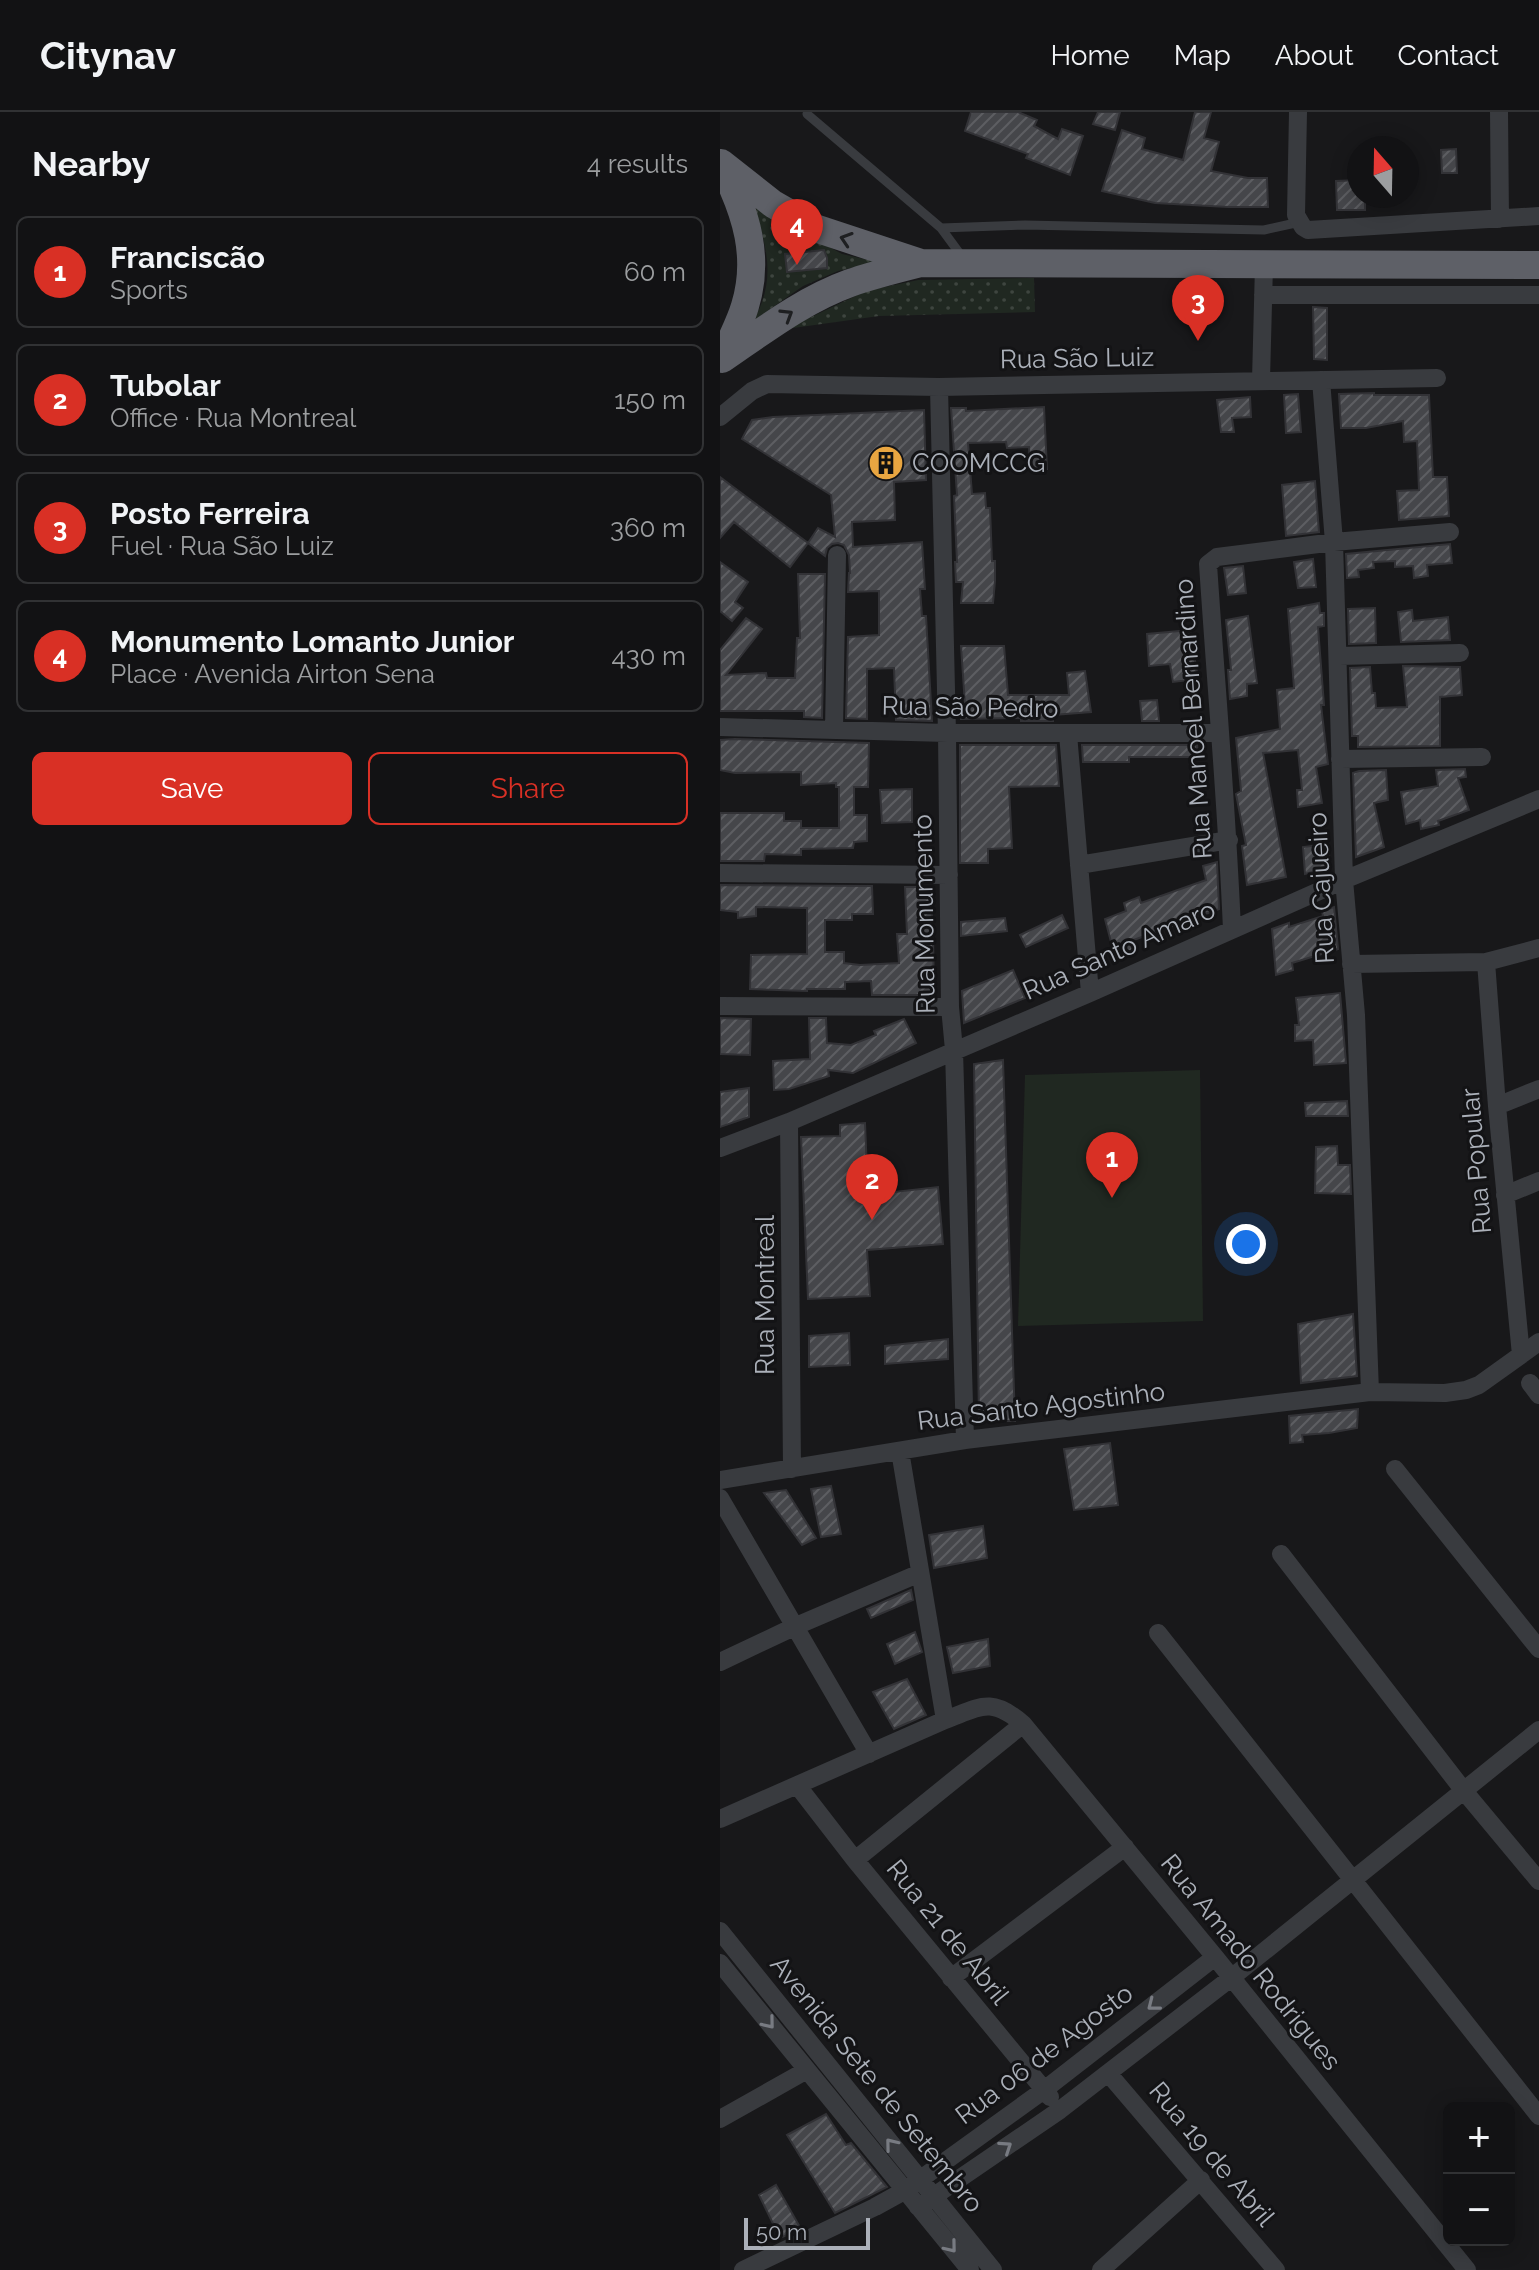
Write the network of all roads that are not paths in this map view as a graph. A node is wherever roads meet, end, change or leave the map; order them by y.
1 (1298, 112) edge
2 (1499, 112) edge
3 (807, 114) dead end
4 (720, 163) edge
5 (1539, 216) edge
6 (1298, 219) junction
7 (1500, 219) junction
8 (941, 228) junction
9 (921, 263) junction
10 (967, 263) junction
11 (1264, 265) junction
12 (1539, 265) edge
13 (1263, 295) junction
14 (1539, 295) edge
15 (721, 360) edge
16 (1437, 378) dead end
17 (1261, 380) junction
18 (1321, 380) junction
19 (939, 387) junction
20 (720, 417) edge
21 (1450, 532) dead end
22 (1334, 542) junction
23 (837, 555) dead end
24 (1460, 653) dead end
25 (1339, 656) junction
26 (720, 727) edge
27 (834, 730) junction
28 (947, 733) junction
29 (1219, 733) junction
30 (1068, 734) junction
31 (1482, 757) dead end
32 (1340, 759) junction
33 (1539, 799) edge
34 (1229, 840) junction
35 (1079, 865) junction
36 (720, 873) edge
37 (949, 875) junction
38 (1344, 880) junction
39 (1232, 930) junction
40 (1539, 948) edge
41 (1486, 962) junction
42 (1351, 964) junction
43 (1090, 993) junction
44 (720, 1006) edge
45 (950, 1007) junction
46 (954, 1050) junction
47 (1539, 1089) edge
48 (1497, 1106) junction
49 (789, 1122) junction
50 (720, 1148) edge
51 (1539, 1181) edge
52 (1505, 1195) junction
53 (1539, 1342) edge
54 (1521, 1355) junction
55 (1370, 1392) junction
56 (965, 1440) junction
57 (900, 1451) junction
58 (792, 1469) junction
59 (1395, 1469) dead end
60 (720, 1480) edge
61 (720, 1498) edge
62 (1281, 1554) dead end
63 (920, 1573) junction
64 (796, 1626) junction
65 (1158, 1633) dead end
66 (1539, 1649) edge
67 (720, 1662) edge
68 (945, 1720) junction
69 (1023, 1724) junction
70 (1539, 1730) edge
71 (869, 1754) junction
72 (797, 1785) junction
73 (1464, 1791) junction
74 (720, 1819) edge
75 (1125, 1847) junction
76 (855, 1860) junction
77 (1539, 1881) edge
78 (1352, 1882) junction
79 (720, 1931) edge
80 (1215, 1957) junction
81 (720, 1963) edge
82 (951, 1978) junction
83 (1231, 1978) junction
84 (807, 2070) junction
85 (1108, 2073) junction
86 (1044, 2090) junction
87 (1060, 2110) junction
88 (1539, 2116) edge
89 (720, 2119) edge
90 (920, 2179) junction
91 (1201, 2180) junction
92 (904, 2191) junction
93 (934, 2196) junction
94 (918, 2207) junction
95 (743, 2270) edge
96 (970, 2270) edge
97 (993, 2270) edge
98 (1101, 2270) edge
99 (1276, 2270) edge
100 (1467, 2270) edge

1 - 6 street
2 - 7 street
3 - 8 lane
9 -> 4 highway
4 - 15 highway
5 - 7 street
6 - 7 street
6 - 8 lane
8 - 10 lane
9 - 10 highway
15 -> 9 highway
10 - 11 highway
11 - 12 highway
11 - 13 street
13 - 14 street
13 - 17 street
16 - 18 street, Rua São Luiz
17 - 18 street, Rua São Luiz
17 - 19 street, Rua São Luiz
18 - 22 street, Rua Cajueiro
19 - 20 street, Rua São Luiz
19 - 28 street, Rua Monumento
21 - 22 street
22 - 25 street, Rua Cajueiro
22 - 29 street, Rua Manoel Bernardino
23 - 27 street
24 - 25 street
25 - 32 street, Rua Cajueiro
26 - 27 street, Rua São Pedro
27 - 28 street, Rua São Pedro
28 - 30 street, Rua São Pedro
28 - 37 street, Rua Monumento
29 - 30 street, Rua São Pedro
29 - 34 street, Rua Manoel Bernardino
30 - 35 street
31 - 32 street
32 - 38 street, Rua Cajueiro
33 - 38 street, Rua Santo Amaro
34 - 35 street
34 - 39 street, Rua Manoel Bernardino
35 - 43 street
36 - 37 street
37 - 45 street, Rua Monumento
38 - 39 street, Rua Santo Amaro
38 - 42 street, Rua Cajueiro
39 - 43 street, Rua Santo Amaro
40 - 41 street
41 - 42 street
41 - 48 street, Rua Popular
42 - 55 street, Rua Cajueiro
43 - 46 street, Rua Santo Amaro
44 - 45 street
45 - 46 street, Rua Monumento
46 - 49 street, Rua Santo Amaro
46 - 56 street, Rua Monumento
47 - 48 street
48 - 52 street, Rua Popular
49 - 50 street, Rua Santo Amaro
49 - 58 street, Rua Montreal
51 - 52 street
52 - 54 street, Rua Popular
53 - 54 street, Rua Santo Agostinho
54 - 55 street, Rua Santo Agostinho
55 - 56 street, Rua Santo Agostinho
56 - 57 street, Rua Santo Agostinho
57 - 58 street, Rua Santo Agostinho
57 - 63 street
58 - 60 street, Rua Santo Agostinho
59 - 66 street
61 - 64 street
62 - 73 street
63 - 64 street
63 - 68 street
64 - 67 street
64 - 71 street
65 - 78 street
68 - 69 street, Rua Amado Rodrigues
68 - 71 street
69 - 75 street, Rua Amado Rodrigues
69 - 76 street
70 - 73 street, Rua 06 de Agosto
71 - 72 street
72 - 74 street
72 - 76 street, Rua 21 de Abril
73 - 77 street
73 - 78 street, Rua 06 de Agosto
75 - 80 street, Rua Amado Rodrigues
75 - 82 street
76 - 82 street, Rua 21 de Abril
78 - 83 street, Rua 06 de Agosto
78 - 88 street
90 -> 79 street, Avenida Sete de Setembro
80 - 83 street, Rua Amado Rodrigues
80 -> 86 street, Rua 06 de Agosto
81 -> 84 street, Avenida Sete de Setembro
82 - 86 street, Rua 21 de Abril
83 - 85 street, Rua 06 de Agosto
83 - 100 street, Rua Amado Rodrigues
84 - 89 street
84 - 92 street, Avenida Sete de Setembro
85 - 87 street, Rua 06 de Agosto
85 - 91 street, Rua 19 de Abril
86 - 87 street, Rua 21 de Abril
86 - 90 street, Rua 06 de Agosto
93 -> 87 street, Rua 06 de Agosto
90 - 92 street, Rua 06 de Agosto
90 - 93 street, Avenida Sete de Setembro
91 - 98 street
91 - 99 street, Rua 19 de Abril
92 - 94 street, Avenida Sete de Setembro
92 - 95 street, Rua 06 de Agosto
93 - 94 street, Rua 06 de Agosto
93 - 97 street, Avenida Sete de Setembro
94 -> 96 street, Avenida Sete de Setembro

